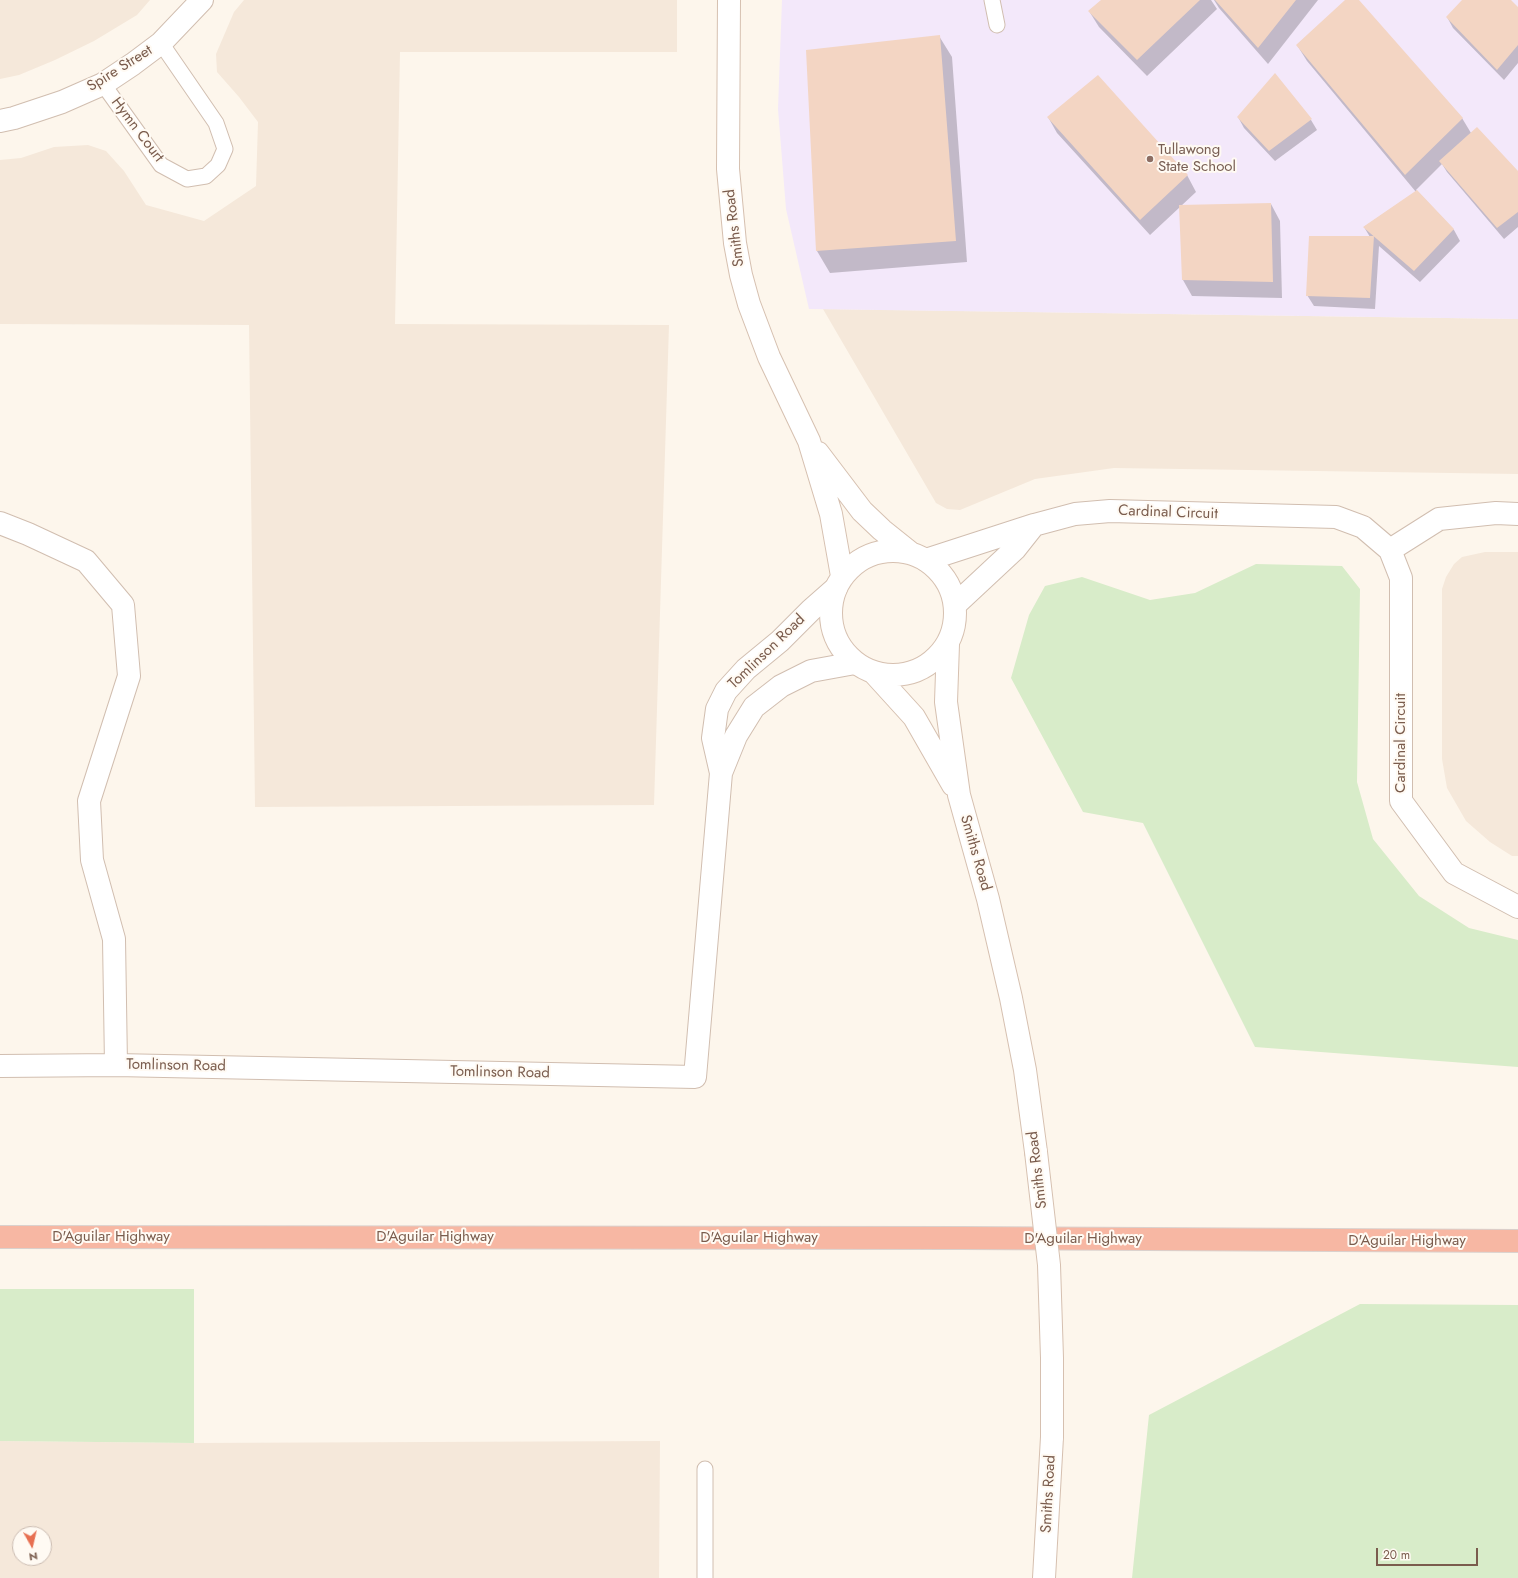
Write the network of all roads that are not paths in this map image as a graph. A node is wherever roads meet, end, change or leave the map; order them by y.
1 (202, 0) edge
2 (729, 0) edge
3 (992, 0) edge
4 (997, 25) dead end
5 (161, 43) junction
6 (103, 84) junction
7 (0, 121) edge
8 (809, 441) junction
9 (1518, 514) edge
10 (0, 523) edge
11 (1034, 525) junction
12 (1390, 550) junction
13 (919, 557) junction
14 (839, 582) junction
15 (956, 604) junction
16 (948, 644) junction
17 (854, 663) junction
18 (874, 673) junction
19 (721, 773) junction
20 (959, 795) junction
21 (1518, 907) edge
22 (116, 1065) junction
23 (0, 1066) edge
24 (0, 1237) edge
25 (1518, 1241) edge
26 (705, 1469) dead end
27 (705, 1578) edge
28 (1044, 1578) edge

1 - 5 street, Spire Street
2 - 8 street, Smiths Road
3 - 4 lane
5 - 6 street, Spire Street
5 - 6 lane, Hymn Court
6 - 7 street, Spire Street
8 - 13 street, Smiths Road
8 - 14 street, Smiths Road
9 - 12 street
10 - 22 street
11 - 12 street, Cardinal Circuit
11 - 13 street, Cardinal Circuit
11 - 15 street
12 - 21 street, Cardinal Circuit
13 - 14 street
13 - 15 street
14 - 17 street
14 - 19 street, Tomlinson Road
15 - 16 street
16 - 18 street
16 - 20 street, Smiths Road
17 - 18 street
17 - 19 street, Tomlinson Road
18 - 20 street, Smiths Road
19 - 22 street, Tomlinson Road
20 - 28 street, Smiths Road, bridge
22 - 23 street, Tomlinson Road
24 - 25 highway, D'Aguilar Highway
26 - 27 lane

